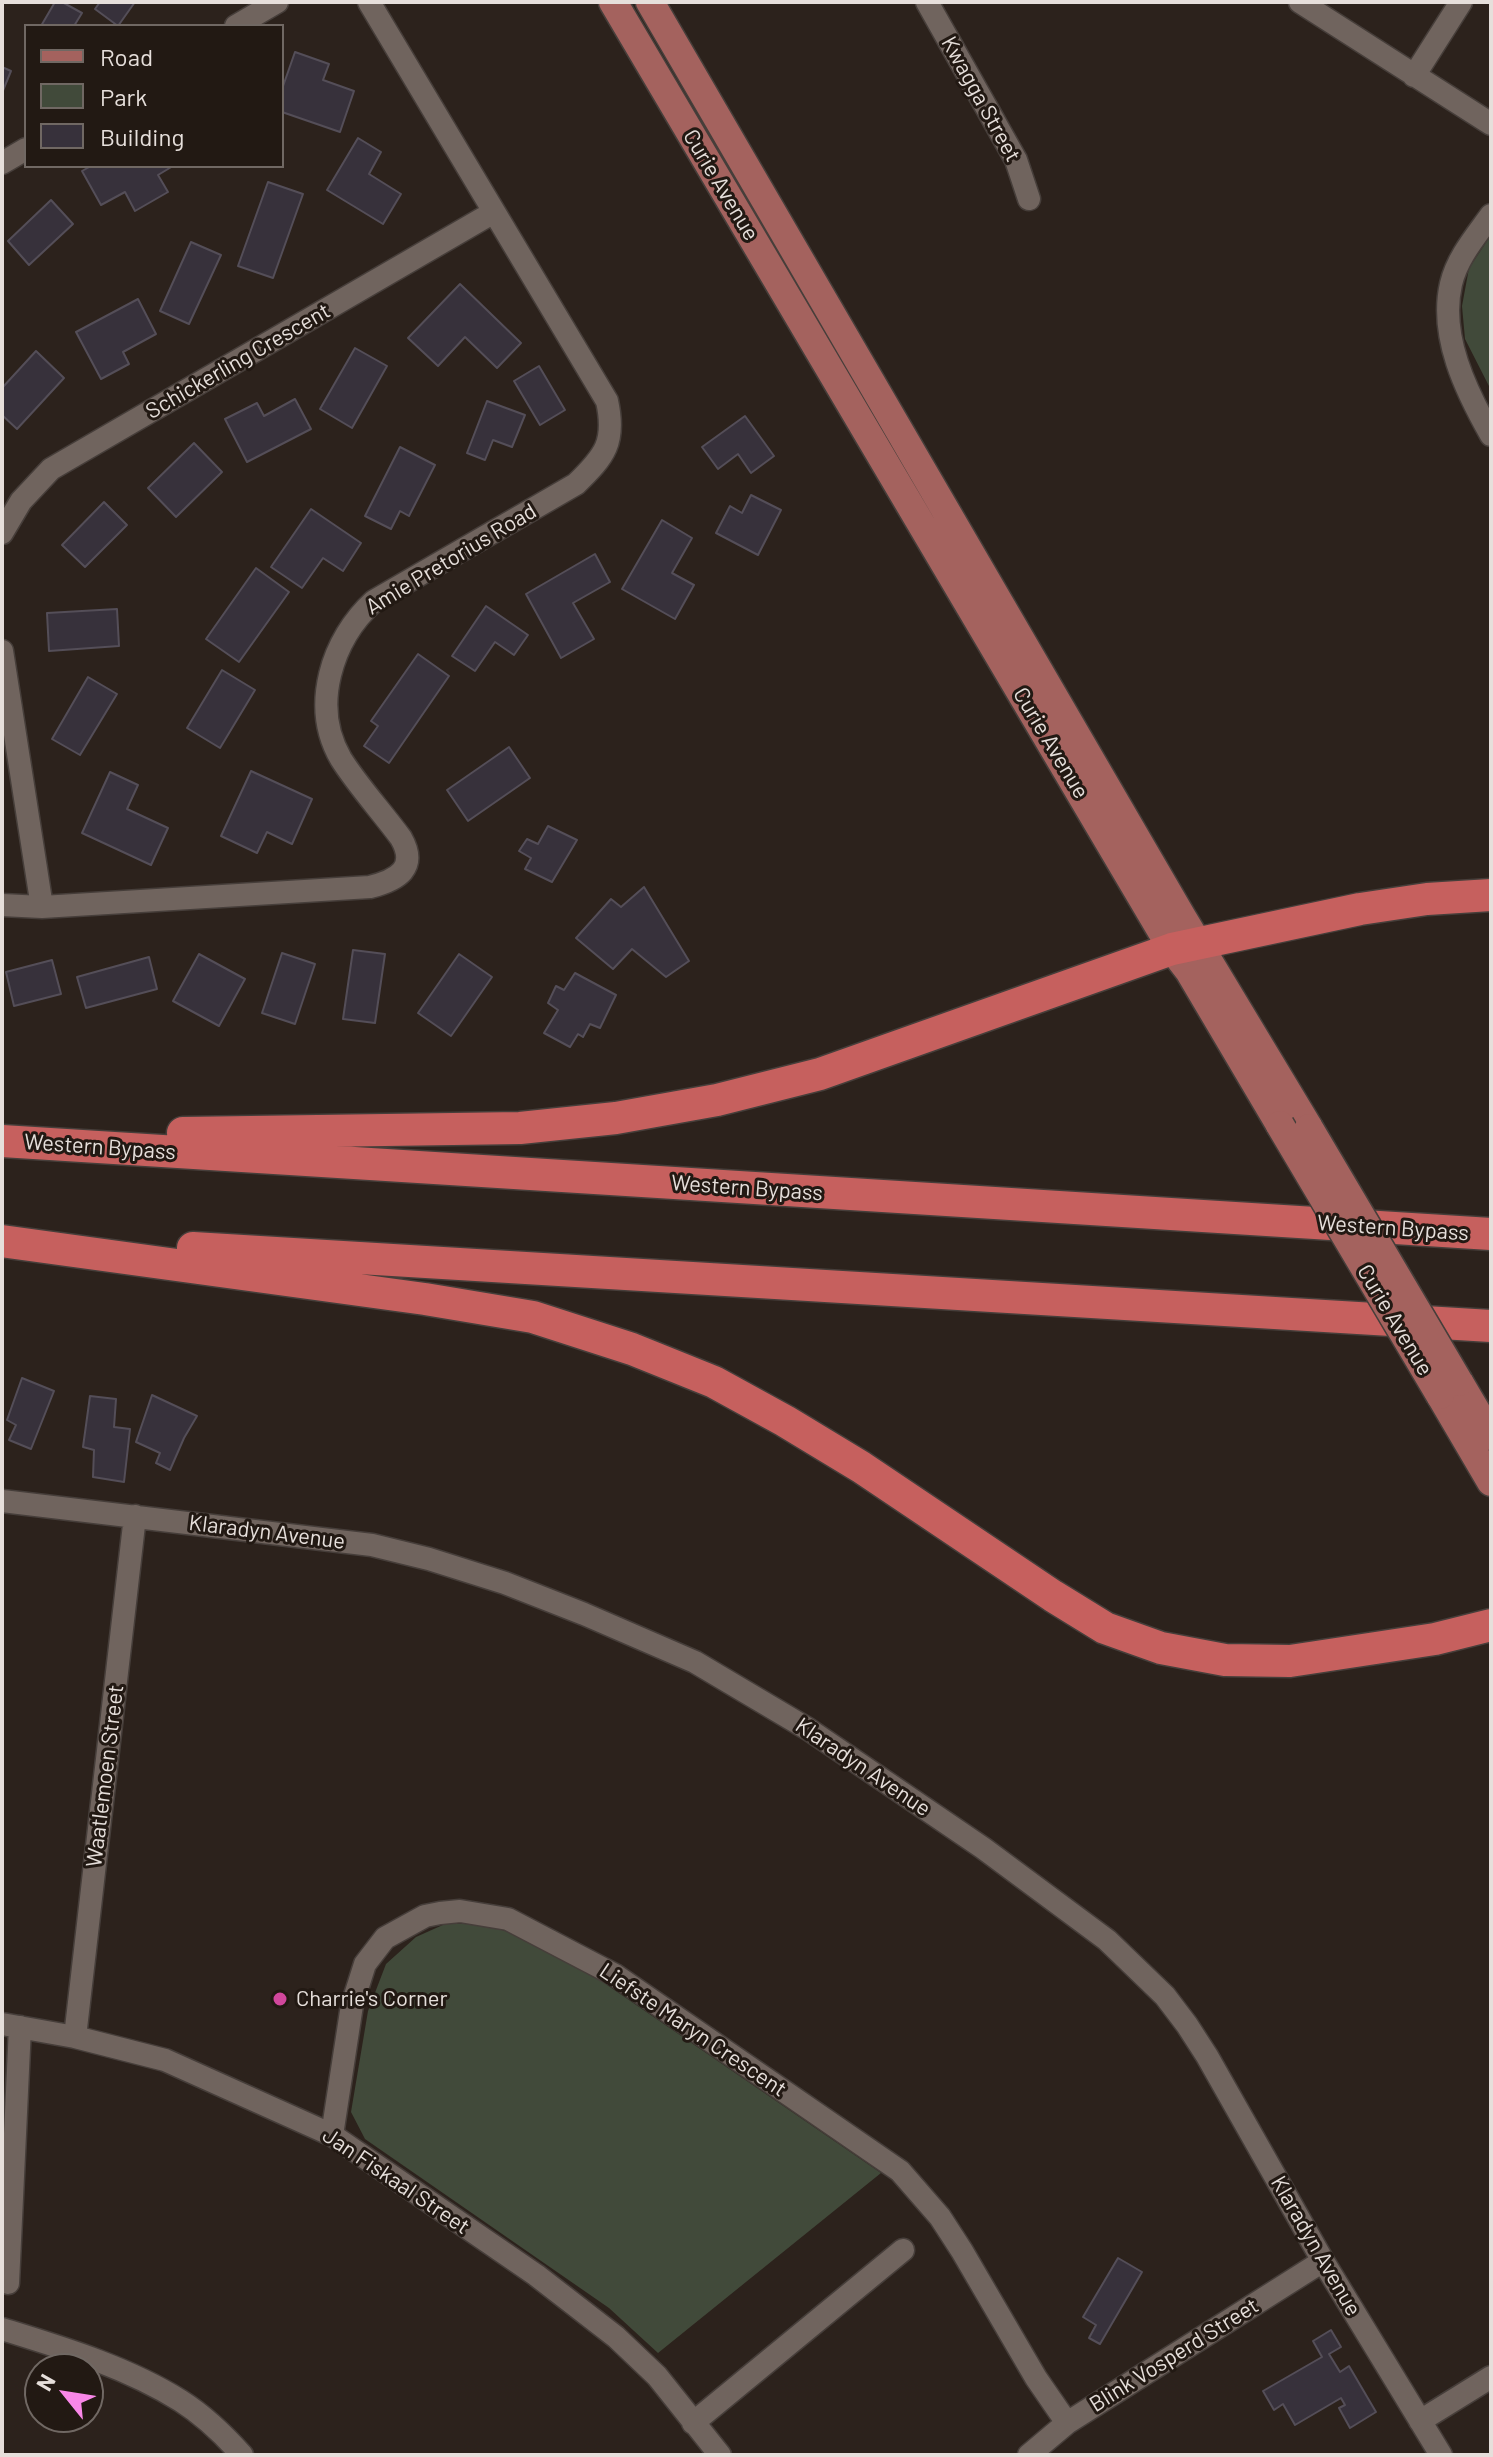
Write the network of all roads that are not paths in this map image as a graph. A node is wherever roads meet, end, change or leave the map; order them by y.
1 (277, 2) edge
2 (369, 2) edge
3 (613, 2) edge
4 (650, 2) edge
5 (927, 2) edge
6 (1300, 2) edge
7 (1461, 2) edge
8 (239, 24) edge
9 (1414, 76) junction
10 (1491, 124) edge
11 (24, 150) edge
12 (2, 163) edge
13 (1029, 199) dead end
14 (494, 212) junction
15 (1491, 215) edge
16 (1491, 435) edge
17 (2, 533) edge
18 (2, 651) edge
19 (1491, 895) edge
20 (2, 905) edge
21 (42, 907) junction
22 (1186, 946) junction
23 (2, 1141) edge
24 (44, 1144) junction
25 (1491, 1234) edge
26 (2, 1238) edge
27 (1491, 1326) edge
28 (1450, 1389) junction
29 (1491, 1436) edge
30 (1491, 1482) edge
31 (2, 1501) edge
32 (135, 1516) junction
33 (1491, 1625) edge
34 (11, 2026) edge
35 (75, 2037) junction
36 (332, 2135) junction
37 (903, 2250) dead end
38 (1323, 2261) junction
39 (8, 2283) dead end
40 (2, 2329) edge
41 (1491, 2377) edge
42 (1420, 2421) junction
43 (693, 2423) junction
44 (1067, 2423) junction
45 (242, 2455) edge
46 (720, 2455) edge
47 (1029, 2455) edge
48 (1441, 2455) edge

1 - 8 street
2 - 14 street, Amie Pretorius Road
3 - 22 main road, Curie Avenue
4 - 22 main road, Curie Avenue
5 - 13 street, Kwagga Street
6 - 9 street
7 - 9 street
9 - 10 street
11 - 12 street
14 - 17 street, Schickerling Crescent
14 - 21 street, Amie Pretorius Road
15 - 16 street
18 - 21 street
19 - 22 highway
20 - 21 street, Amie Pretorius Road
22 - 24 highway
22 - 28 main road, Curie Avenue, bridge
22 - 28 main road, Curie Avenue, bridge
23 - 24 highway, Western Bypass
24 - 25 highway, Western Bypass
26 - 27 highway
26 - 33 highway
28 - 29 main road, Curie Avenue
28 - 30 main road, Curie Avenue
31 - 32 street, Klaradyn Avenue
32 - 35 street, Waatlemoen Street
32 - 38 street, Klaradyn Avenue
34 - 35 street, Jan Fiskaal Street
34 - 39 street
35 - 36 street, Jan Fiskaal Street
36 - 43 street, Jan Fiskaal Street
36 - 44 street, Liefste Maryn Crescent
37 - 43 street
38 - 42 street, Klaradyn Avenue
38 - 44 street, Blink Vosperd Street
40 - 45 street
41 - 42 street
42 - 48 street, Klaradyn Avenue
43 - 46 street, Jan Fiskaal Street
44 - 47 street, Blink Vosperd Street

